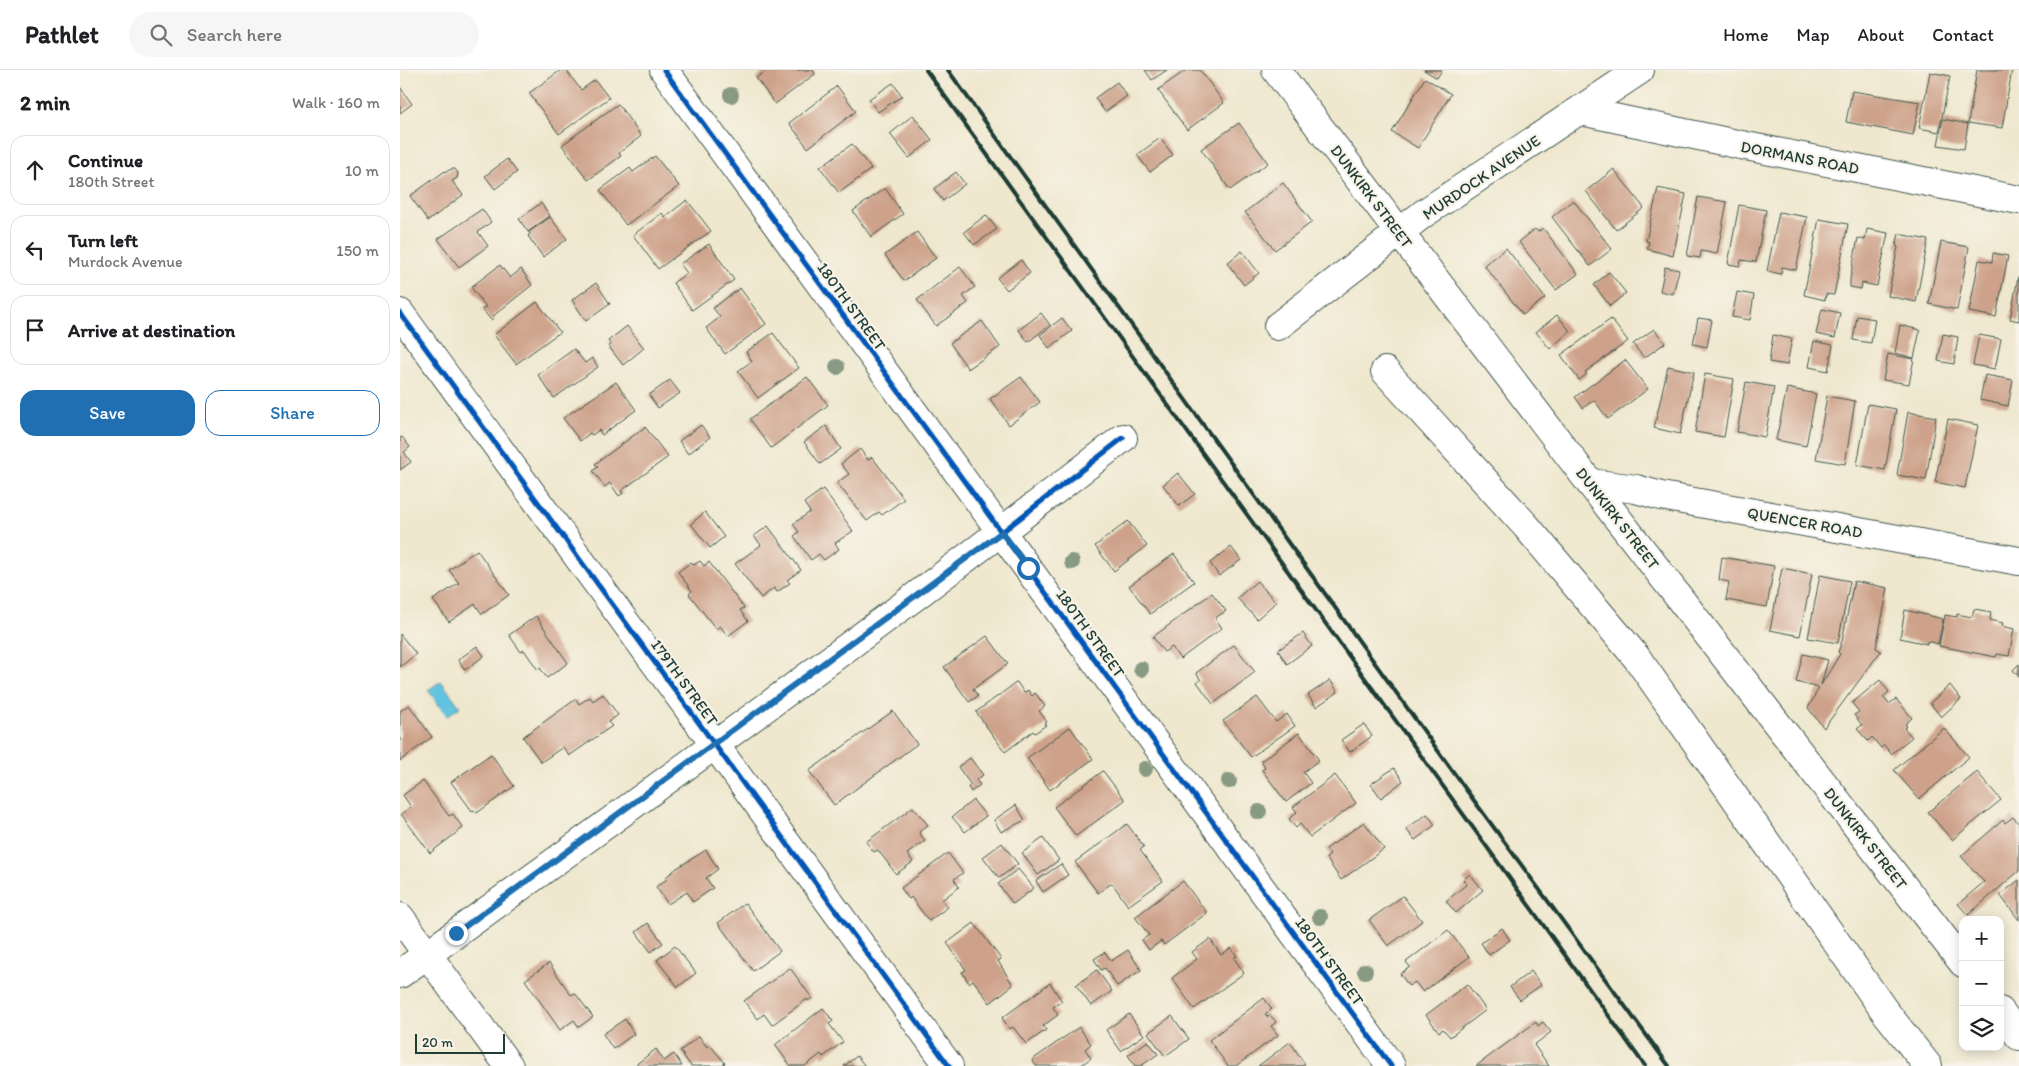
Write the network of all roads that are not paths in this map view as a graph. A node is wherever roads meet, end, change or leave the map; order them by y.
1 (664, 70) edge
2 (1276, 70) edge
3 (1640, 70) edge
4 (1581, 111) junction
5 (2019, 200) edge
6 (1400, 233) junction
7 (400, 313) edge
8 (1278, 326) dead end
9 (1385, 370) dead end
10 (1123, 438) dead end
11 (1590, 483) junction
12 (1002, 532) junction
13 (2019, 561) edge
14 (715, 745) junction
15 (400, 917) edge
16 (427, 954) junction
17 (1961, 961) edge
18 (400, 974) edge
19 (2004, 1017) edge
20 (2019, 1036) edge
21 (508, 1066) edge
22 (949, 1066) edge
23 (1391, 1066) edge
24 (1928, 1066) edge

1 - 12 street, 180TH STREET
2 - 6 street, DUNKIRK STREET
3 - 4 street, MURDOCK AVENUE
4 - 5 street, DORMANS ROAD
4 - 6 street, MURDOCK AVENUE
6 - 8 street, MURDOCK AVENUE
6 - 11 street, DUNKIRK STREET
7 - 14 street, 179TH STREET
9 - 24 street
10 - 12 street
11 - 13 street, QUENCER ROAD
11 - 17 street, DUNKIRK STREET
12 - 14 street
12 - 23 street, 180TH STREET
14 - 16 street
14 - 22 street, 179TH STREET
15 - 16 street
16 - 18 street
16 - 21 street
19 - 20 street

